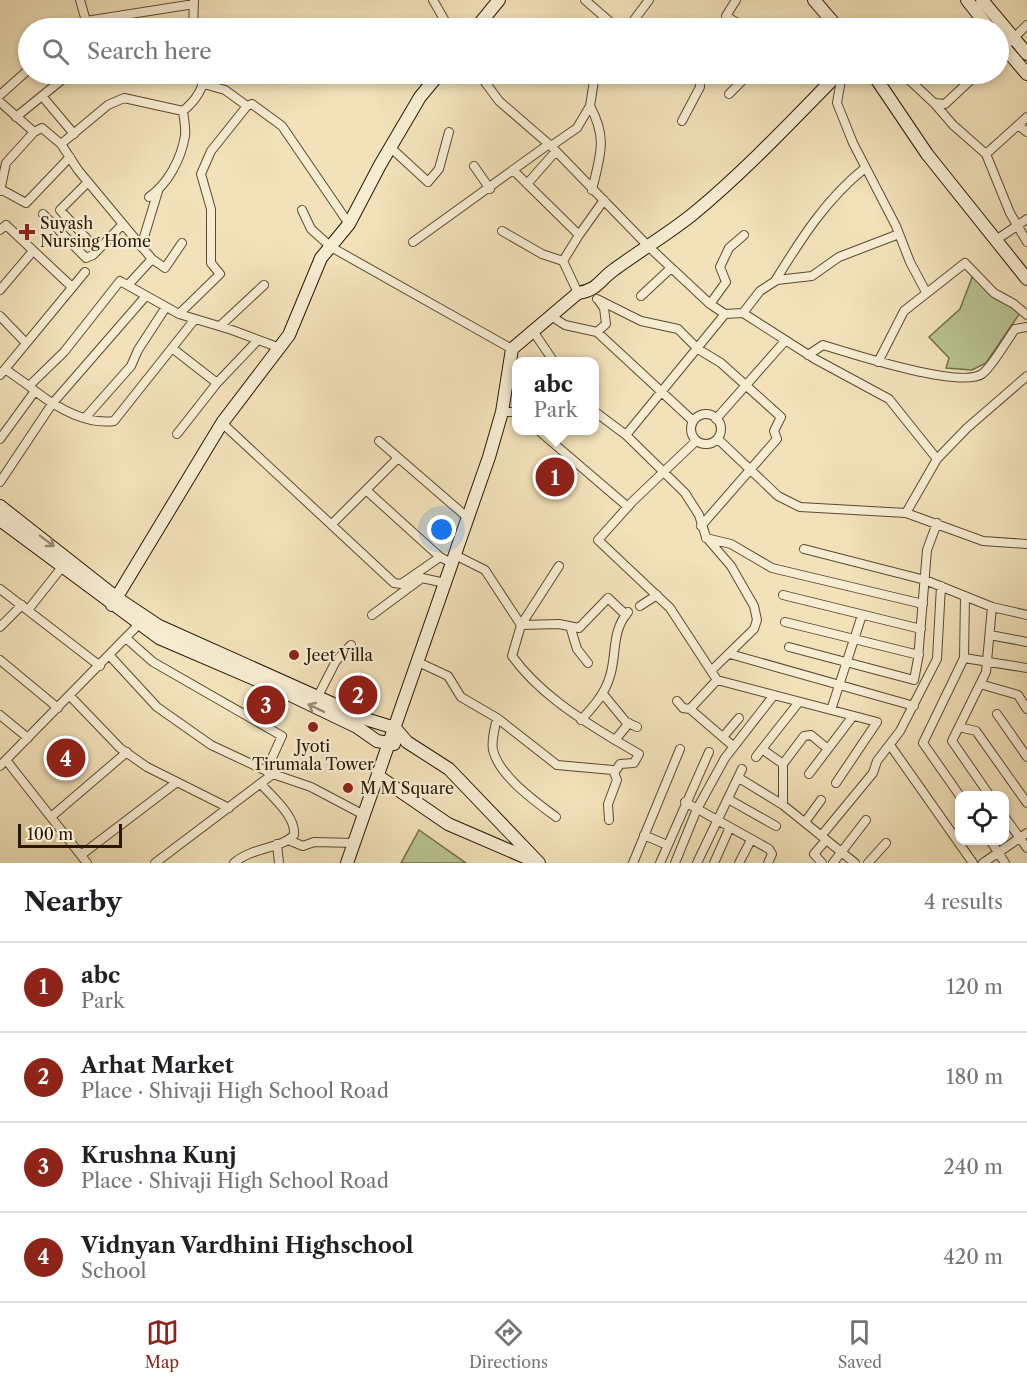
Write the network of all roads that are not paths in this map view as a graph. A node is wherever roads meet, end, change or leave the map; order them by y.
1 (80, 0) edge
2 (433, 0) edge
3 (499, 0) edge
4 (585, 0) edge
5 (649, 0) edge
6 (736, 0) edge
7 (813, 0) edge
8 (967, 0) edge
9 (982, 0) edge
10 (194, 2) edge
11 (85, 18) edge
12 (120, 18) edge
13 (193, 18) edge
14 (443, 18) edge
15 (484, 18) edge
16 (606, 18) edge
17 (636, 18) edge
18 (731, 18) edge
19 (829, 18) edge
20 (981, 18) edge
21 (991, 18) edge
22 (1027, 25) edge
23 (1009, 41) edge
24 (1009, 47) edge
25 (1009, 51) edge
26 (1027, 54) edge
27 (1027, 74) edge
28 (18, 79) edge
29 (57, 84) edge
30 (204, 84) joint
31 (431, 84) edge
32 (486, 84) edge
33 (592, 84) edge
34 (700, 84) edge
35 (739, 84) edge
36 (830, 84) edge
37 (839, 84) edge
38 (880, 84) edge
39 (914, 84) edge
40 (966, 84) edge
41 (729, 94) dead end
42 (0, 95) edge
43 (42, 96) junction
44 (0, 102) edge
45 (934, 103) junction
46 (247, 106) junction
47 (590, 106) junction
48 (183, 111) junction
49 (16, 117) junction
50 (1027, 117) edge
51 (682, 121) dead end
52 (1018, 125) junction
53 (34, 132) junction
54 (448, 132) dead end
55 (1027, 132) edge
56 (74, 134) junction
57 (61, 144) junction
58 (390, 147) junction
59 (552, 147) junction
60 (986, 154) junction
61 (70, 157) junction
62 (474, 166) dead end
63 (865, 168) junction
64 (513, 170) junction
65 (88, 182) junction
66 (527, 184) junction
67 (490, 189) junction
68 (592, 190) junction
69 (1, 191) edge
70 (158, 191) junction
71 (149, 197) dead end
72 (604, 201) junction
73 (302, 210) dead end
74 (43, 214) dead end
75 (1027, 219) edge
76 (123, 224) junction
77 (349, 224) junction
78 (1016, 224) junction
79 (0, 230) edge
80 (502, 231) dead end
81 (899, 234) junction
82 (579, 235) junction
83 (744, 235) dead end
84 (87, 238) dead end
85 (996, 240) junction
86 (413, 242) dead end
87 (1027, 242) edge
88 (182, 243) dead end
89 (141, 247) junction
90 (331, 247) junction
91 (649, 247) junction
92 (33, 252) junction
93 (152, 259) junction
94 (563, 261) junction
95 (671, 268) junction
96 (86, 272) dead end
97 (1027, 279) edge
98 (775, 281) junction
99 (128, 285) junction
100 (264, 285) dead end
101 (72, 287) junction
102 (0, 290) edge
103 (926, 292) junction
104 (578, 293) junction
105 (594, 295) junction
106 (640, 296) dead end
107 (145, 297) junction
108 (710, 304) junction
109 (166, 307) junction
110 (743, 313) junction
111 (179, 314) junction
112 (725, 314) junction
113 (1027, 315) edge
114 (0, 316) edge
115 (551, 316) junction
116 (195, 319) junction
117 (220, 326) junction
118 (1027, 327) edge
119 (533, 332) junction
120 (597, 332) junction
121 (258, 340) junction
122 (784, 341) junction
123 (26, 343) junction
124 (172, 348) junction
125 (280, 348) junction
126 (512, 349) junction
127 (698, 350) junction
128 (808, 355) junction
129 (550, 357) edge
130 (879, 362) junction
131 (2, 372) edge
132 (1027, 376) edge
133 (217, 383) junction
134 (744, 387) junction
135 (32, 389) junction
136 (662, 392) junction
137 (52, 404) junction
138 (502, 412) junction
139 (512, 412) edge
140 (599, 415) edge
141 (86, 418) junction
142 (716, 419) junction
143 (693, 421) junction
144 (225, 425) junction
145 (177, 435) dead end
146 (544, 435) edge
147 (626, 435) junction
148 (718, 438) junction
149 (0, 439) edge
150 (378, 441) dead end
151 (696, 441) junction
152 (398, 458) junction
153 (937, 459) junction
154 (750, 469) junction
155 (662, 473) junction
156 (0, 482) edge
157 (366, 490) junction
158 (0, 506) edge
159 (628, 507) junction
160 (906, 513) junction
161 (468, 518) junction
162 (0, 520) edge
163 (937, 523) junction
164 (332, 524) junction
165 (701, 526) junction
166 (706, 537) junction
167 (1027, 544) edge
168 (804, 549) dead end
169 (440, 557) junction
170 (454, 559) junction
171 (559, 566) dead end
172 (62, 567) junction
173 (925, 580) junction
174 (445, 583) junction
175 (941, 586) junction
176 (0, 589) edge
177 (783, 595) dead end
178 (657, 596) junction
179 (965, 596) junction
180 (117, 604) junction
181 (923, 604) junction
182 (640, 606) dead end
183 (25, 607) junction
184 (992, 607) junction
185 (372, 615) dead end
186 (862, 615) junction
187 (1027, 615) edge
188 (142, 621) junction
189 (785, 622) dead end
190 (521, 625) junction
191 (570, 626) junction
192 (0, 627) edge
193 (921, 630) junction
194 (990, 635) junction
195 (127, 639) junction
196 (855, 639) junction
197 (1027, 642) edge
198 (351, 645) dead end
199 (789, 647) dead end
200 (730, 654) junction
201 (919, 655) junction
202 (110, 656) junction
203 (964, 658) junction
204 (0, 660) edge
205 (987, 660) junction
206 (418, 662) junction
207 (848, 662) junction
208 (588, 663) dead end
209 (100, 666) junction
210 (1027, 668) edge
211 (712, 670) junction
212 (717, 680) junction
213 (980, 684) junction
214 (840, 685) junction
215 (603, 694) junction
216 (774, 695) junction
217 (70, 696) junction
218 (318, 696) junction
219 (677, 701) dead end
220 (799, 702) junction
221 (914, 706) junction
222 (58, 708) junction
223 (690, 709) junction
224 (1027, 709) edge
225 (831, 710) junction
226 (997, 714) dead end
227 (0, 715) edge
228 (853, 716) junction
229 (497, 718) junction
230 (740, 718) dead end
231 (581, 720) junction
232 (959, 727) junction
233 (395, 728) junction
234 (723, 737) junction
235 (28, 738) junction
236 (615, 740) junction
237 (407, 742) junction
238 (389, 745) junction
239 (890, 745) junction
240 (680, 749) dead end
241 (762, 749) junction
242 (828, 749) junction
243 (127, 752) junction
244 (709, 752) dead end
245 (729, 752) junction
246 (756, 757) dead end
247 (1027, 757) edge
248 (3, 763) edge
249 (784, 770) junction
250 (615, 772) junction
251 (269, 773) junction
252 (809, 774) dead end
253 (378, 776) junction
254 (177, 782) junction
255 (836, 783) dead end
256 (261, 784) junction
257 (957, 791) edge
258 (987, 791) edge
259 (728, 799) junction
260 (821, 800) dead end
261 (686, 802) junction
262 (1027, 803) edge
263 (783, 805) junction
264 (229, 808) junction
265 (698, 809) junction
266 (364, 815) junction
267 (51, 817) junction
268 (556, 817) dead end
269 (609, 820) dead end
270 (866, 820) dead end
271 (1009, 820) edge
272 (718, 821) junction
273 (805, 822) junction
274 (776, 826) dead end
275 (730, 827) junction
276 (644, 835) junction
277 (1024, 835) edge
278 (824, 838) junction
279 (288, 840) junction
280 (751, 840) junction
281 (354, 843) junction
282 (886, 843) dead end
283 (277, 844) junction
284 (667, 845) junction
285 (993, 845) edge
286 (1027, 848) edge
287 (841, 852) junction
288 (998, 852) junction
289 (772, 854) junction
290 (81, 855) junction
291 (87, 863) edge
292 (154, 863) edge
293 (234, 863) edge
294 (279, 863) edge
295 (347, 863) edge
296 (539, 863) edge
297 (633, 863) edge
298 (660, 863) edge
299 (675, 863) edge
300 (698, 863) edge
301 (714, 863) edge
302 (739, 863) edge
303 (768, 863) edge
304 (777, 863) edge
305 (822, 863) edge
306 (832, 863) edge
307 (855, 863) edge
308 (868, 863) edge
309 (973, 863) edge
310 (982, 863) edge
311 (1005, 863) edge

1 - 11 street
2 - 14 street
3 - 15 street
4 - 16 street
5 - 17 street
6 - 18 street
7 - 19 street
8 - 20 street
9 - 21 street
10 - 12 street
10 - 13 street
22 - 23 street
24 - 26 street
25 - 27 street
28 - 42 street
29 - 43 street
30 - 46 street
30 - 48 street
31 - 58 street
32 - 59 street
33 - 47 street
34 - 51 street
35 - 41 street
36 - 91 street
37 - 63 street
38 - 85 street
39 - 45 street
40 - 45 street
43 - 49 street
43 - 56 street
44 - 49 street
45 - 60 street
46 - 77 street
46 - 111 street
47 - 59 street
47 - 68 street
48 - 56 street
48 - 70 street
49 - 53 street
50 - 52 street
52 - 55 street
52 - 60 street
53 - 57 street
53 - 69 street
54 - 58 street
56 - 57 street
57 - 61 street
58 - 77 street
59 - 64 street
59 - 66 street
59 - 68 street
60 - 78 street
61 - 65 street
61 - 69 street
62 - 67 street
63 - 81 street
63 - 98 street
64 - 66 street
64 - 67 street
65 - 76 street
65 - 84 street
66 - 82 street
67 - 86 street
68 - 72 street
70 - 71 street
70 - 89 street
72 - 82 street
72 - 91 street
73 - 90 street
74 - 76 street
75 - 78 street
76 - 89 street
77 - 90 street
78 - 85 street
78 - 87 street
79 - 92 street
80 - 94 street
81 - 98 street
81 - 103 street
82 - 94 street
83 - 108 street
85 - 97 street
88 - 93 street
89 - 93 street
90 - 125 street
90 - 126 street
90 - 144 street
91 - 95 street
91 - 105 street
92 - 101 street
92 - 102 street
93 - 99 street
94 - 104 street
95 - 106 street
95 - 108 street
96 - 101 street
98 - 110 street
99 - 107 street
99 - 135 street
100 - 117 street
101 - 123 street
103 - 113 street
103 - 130 street
104 - 105 street
104 - 115 street
105 - 120 street
105 - 127 street
107 - 109 street
107 - 137 street
108 - 112 street
109 - 111 street
109 - 141 street
110 - 112 street
110 - 122 street
111 - 116 street
112 - 127 street
114 - 123 street
115 - 119 street
115 - 120 street
116 - 117 street
116 - 124 street
117 - 121 street
118 - 130 street
119 - 126 street
119 - 129 street
120 - 136 street
121 - 125 street
121 - 133 street
122 - 128 street
122 - 134 street
123 - 131 street
124 - 133 street
124 - 141 street
125 - 144 street
126 - 138 street
127 - 134 street
127 - 136 street
128 - 130 street
128 - 153 street
131 - 135 street
132 - 153 street
133 - 145 street
134 - 142 street
134 - 154 street
135 - 137 street
135 - 149 street
136 - 143 street
136 - 147 street
137 - 141 street
137 - 156 street
138 - 139 street
138 - 161 street
140 - 147 street
142 - 143 street
142 - 148 street
143 - 151 street
144 - 164 street
144 - 180 street
146 - 159 street
147 - 155 street
148 - 151 street
148 - 154 street
150 - 152 street
151 - 155 street
152 - 157 street
152 - 161 street
153 - 160 street
154 - 160 street
154 - 165 street
155 - 159 street
155 - 165 street
157 - 164 street
157 - 169 street
158 -> 180 street
159 - 178 street
160 - 163 street
161 - 170 street
162 - 172 street
163 - 167 street
163 - 173 street
164 - 169 street
165 - 166 street
166 - 181 street
166 - 200 street
168 - 173 street
169 - 170 street
170 - 174 street
170 - 190 street
171 - 190 street
172 - 180 street
172 - 183 street
173 - 175 street
173 - 181 street
174 - 185 street
174 - 206 street
175 - 179 street
175 - 221 street
176 - 183 street
177 - 186 street
178 - 182 street
178 - 211 street
179 - 184 street
179 - 203 street
180 - 188 street
181 - 193 street
183 - 192 street
183 - 209 street
184 - 187 street
184 - 194 street
186 - 193 street
186 - 196 street
188 - 195 street
188 - 218 street
238 -> 188 street
189 - 196 street
190 - 191 street
190 - 231 street
191 - 208 street
191 - 215 street
193 - 201 street
194 - 197 street
194 - 205 street
195 - 202 street
195 - 251 street
196 - 201 street
196 - 207 street
198 - 218 street
199 - 207 street
200 - 211 street
200 - 214 street
201 - 207 street
202 - 209 street
202 - 251 street
203 - 205 street
203 - 257 street
204 - 222 street
205 - 210 street
205 - 213 street
206 - 229 street
206 - 233 street
207 - 214 street
209 - 217 street
211 - 212 street
212 - 216 street
212 - 223 street
213 - 224 street
213 - 232 street
214 - 221 street
214 - 225 street
215 - 231 street
215 - 236 street
216 - 220 street
216 - 245 street
217 - 222 street
217 - 243 street
218 - 233 street
219 - 223 street
220 - 225 street
220 - 241 street
221 - 239 street
222 - 235 street
223 - 234 street
225 - 228 street
226 - 247 street
227 - 235 street
228 - 242 street
228 - 255 street
229 - 250 street
229 - 268 street
230 - 234 street
231 - 236 street
232 - 258 street
232 - 262 street
233 - 237 street
233 - 238 street
234 - 245 street
235 - 248 street
236 - 250 street
237 - 238 street
237 - 296 street
238 - 253 street
239 - 278 street
239 - 309 street
240 - 276 street
241 - 246 street
241 - 249 street
242 - 249 street
242 - 252 street
243 - 254 street
243 - 267 street
244 - 261 street
245 - 265 street
248 - 267 street
249 - 263 street
250 - 269 street
251 - 256 street
251 - 266 street
253 - 266 street
253 - 296 street
254 - 264 street
254 - 290 street
256 - 264 street
256 - 279 street
259 - 263 street
259 - 272 street
259 - 274 street
260 - 273 street
261 - 265 street
261 - 284 street
263 - 273 street
264 - 292 street
265 - 272 street
265 - 299 street
266 - 281 street
267 - 290 street
270 - 287 street
271 - 277 street
272 - 275 street
272 - 300 street
273 - 278 street
275 - 280 street
275 - 301 street
276 - 284 street
276 - 297 street
277 - 286 street
277 - 288 street
278 - 287 street
278 - 305 street
279 - 281 street
279 - 283 street
280 - 289 street
280 - 302 street
281 - 295 street
282 - 308 street
283 - 293 street
283 - 294 street
284 - 298 street
285 - 288 street
287 - 306 street
287 - 307 street
288 - 310 street
288 - 311 street
289 - 303 street
289 - 304 street
290 - 291 street

